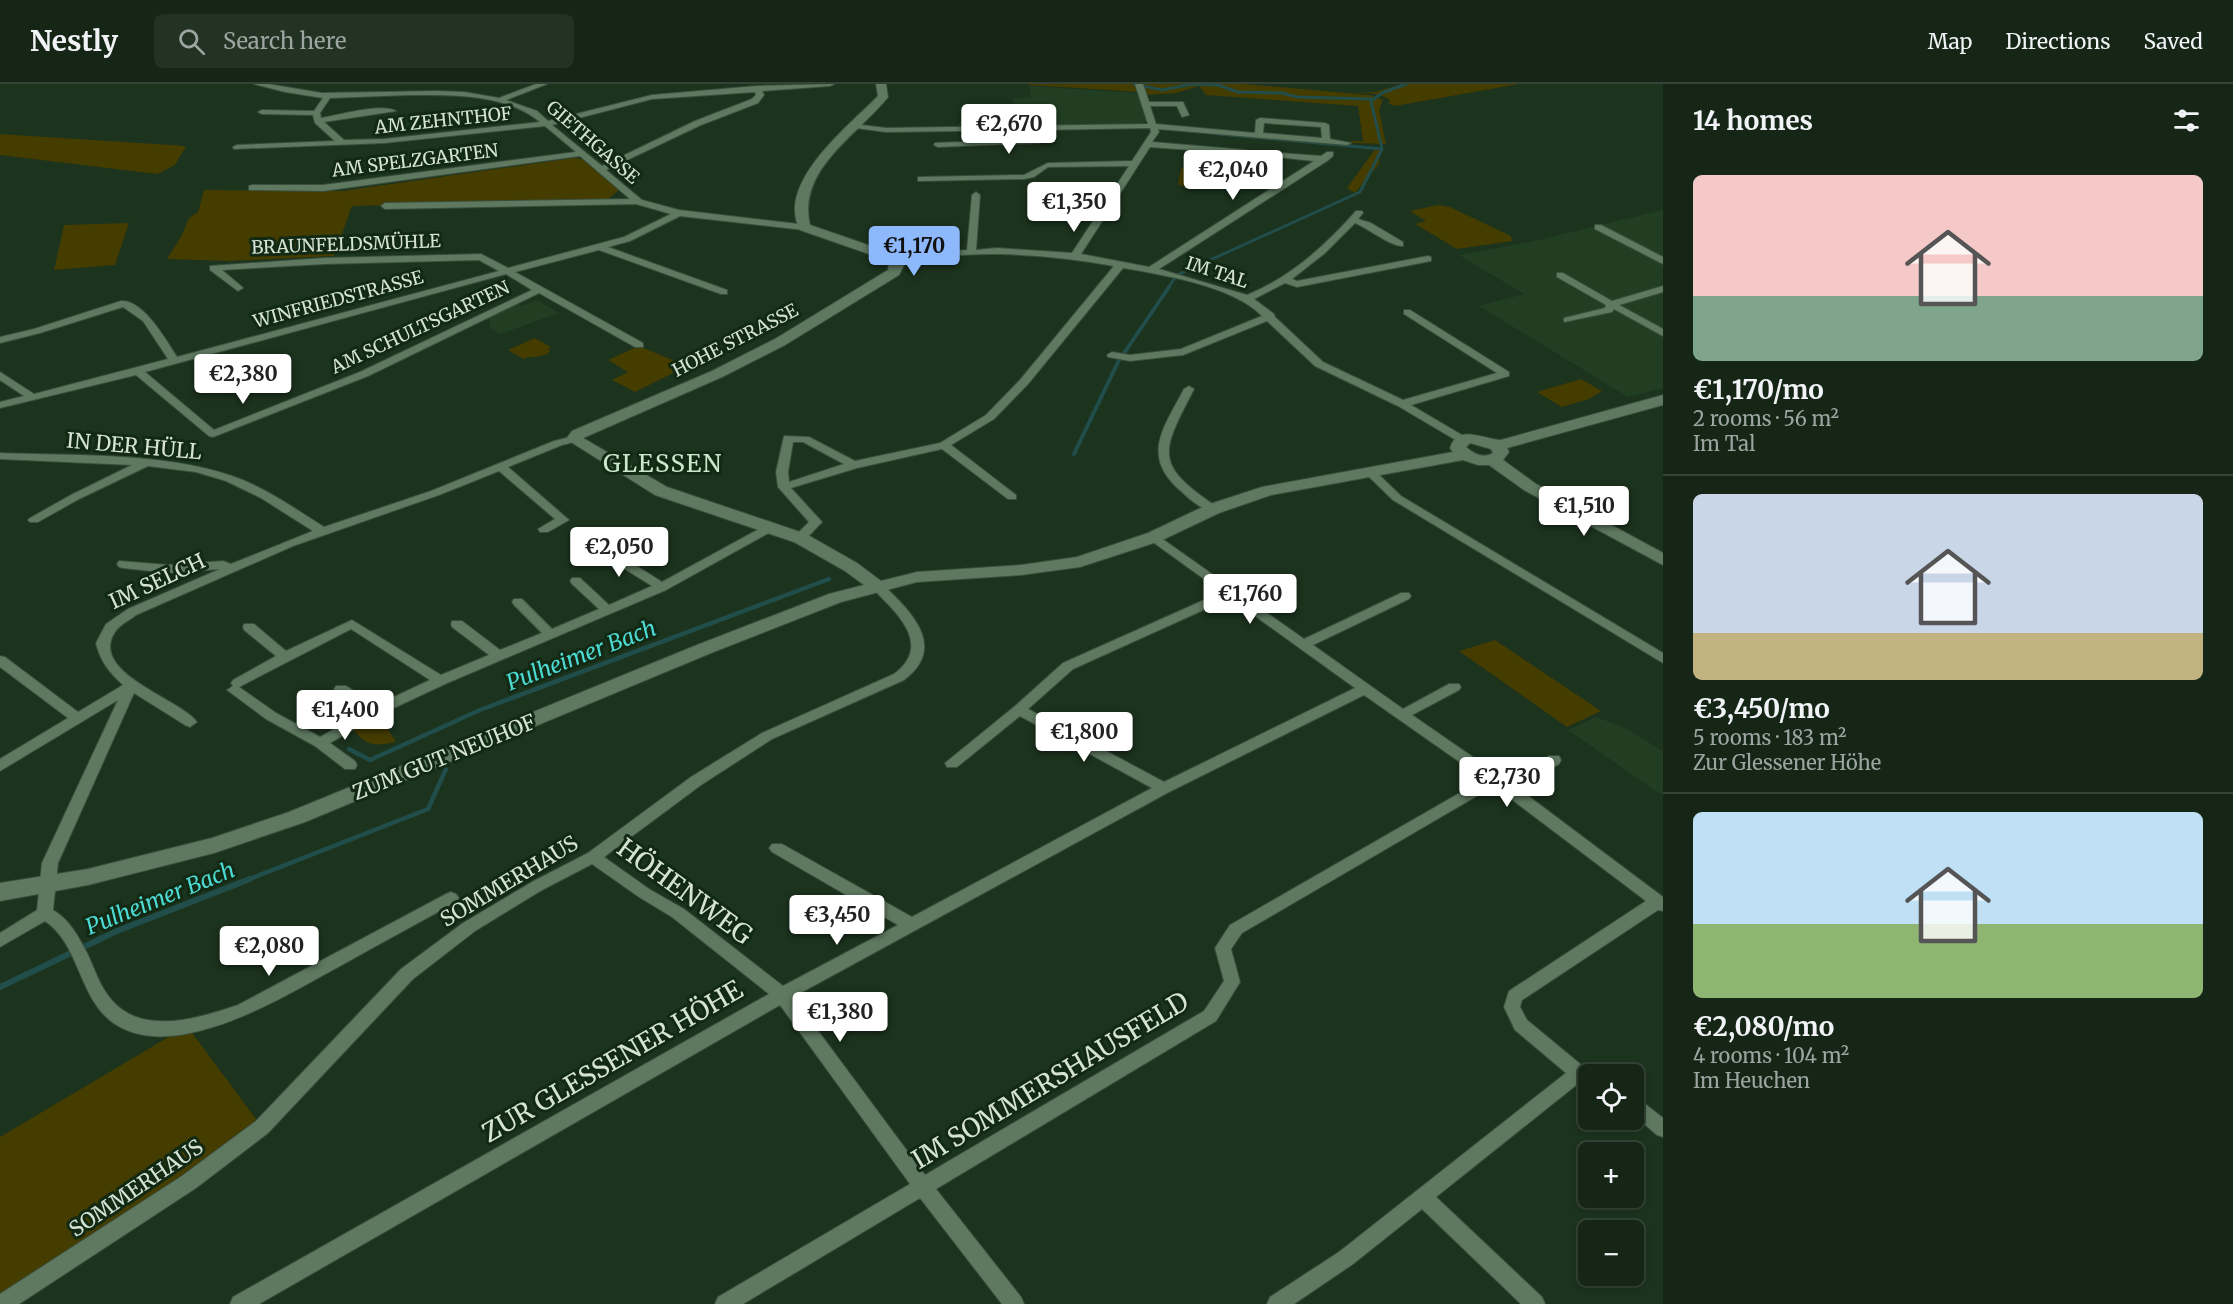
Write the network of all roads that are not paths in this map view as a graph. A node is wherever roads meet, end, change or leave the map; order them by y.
1 (258, 84) edge
2 (466, 84) edge
3 (543, 84) edge
4 (830, 84) edge
5 (881, 84) edge
6 (1139, 84) edge
7 (412, 88) edge
8 (757, 88) junction
9 (468, 94) junction
10 (328, 96) junction
11 (503, 98) junction
12 (1147, 104) junction
13 (392, 111) dead end
14 (262, 112) dead end
15 (1185, 116) dead end
16 (317, 117) junction
17 (545, 124) junction
18 (855, 126) junction
19 (1155, 126) junction
20 (1034, 128) junction
21 (1259, 135) junction
22 (1326, 141) junction
23 (342, 143) junction
24 (1347, 143) dead end
25 (1147, 144) junction
26 (938, 145) dead end
27 (237, 147) dead end
28 (1223, 150) junction
29 (1246, 152) dead end
30 (1257, 153) dead end
31 (581, 154) junction
32 (1136, 163) junction
33 (603, 169) junction
34 (1219, 175) dead end
35 (1030, 176) junction
36 (921, 179) dead end
37 (1026, 186) dead end
38 (252, 188) dead end
39 (976, 195) dead end
40 (636, 201) junction
41 (385, 206) dead end
42 (679, 213) junction
43 (804, 227) junction
44 (1598, 227) dead end
45 (1400, 244) dead end
46 (599, 247) junction
47 (971, 253) junction
48 (887, 255) junction
49 (919, 256) junction
50 (1075, 256) junction
51 (1428, 259) dead end
52 (1663, 261) edge
53 (1121, 264) junction
54 (1151, 270) junction
55 (508, 272) junction
56 (894, 272) junction
57 (1560, 275) dead end
58 (1284, 280) junction
59 (238, 288) dead end
60 (541, 289) junction
61 (1663, 289) edge
62 (724, 292) dead end
63 (1247, 298) junction
64 (1611, 304) junction
65 (1407, 312) dead end
66 (1271, 316) junction
67 (1567, 320) dead end
68 (1663, 333) edge
69 (0, 339) edge
70 (639, 345) dead end
71 (1112, 355) dead end
72 (174, 360) junction
73 (138, 371) junction
74 (0, 375) edge
75 (1189, 389) dead end
76 (32, 397) junction
77 (1663, 400) edge
78 (1402, 404) junction
79 (0, 405) edge
80 (574, 439) junction
81 (944, 445) junction
82 (1463, 447) junction
83 (1494, 453) junction
84 (0, 456) edge
85 (146, 463) junction
86 (854, 465) junction
87 (501, 467) junction
88 (1369, 471) junction
89 (784, 487) junction
90 (1012, 497) dead end
91 (1213, 510) junction
92 (34, 520) dead end
93 (770, 527) junction
94 (544, 529) dead end
95 (322, 531) junction
96 (1154, 537) junction
97 (800, 538) junction
98 (592, 543) dead end
99 (1663, 560) edge
100 (123, 564) dead end
101 (233, 569) junction
102 (576, 581) dead end
103 (877, 586) junction
104 (662, 587) junction
105 (1230, 593) junction
106 (1405, 596) dead end
107 (518, 602) dead end
108 (608, 611) junction
109 (457, 624) dead end
110 (249, 627) dead end
111 (551, 635) junction
112 (1305, 645) junction
113 (499, 656) junction
114 (285, 657) junction
115 (1663, 659) edge
116 (0, 660) edge
117 (440, 681) junction
118 (128, 683) junction
119 (1454, 687) dead end
120 (341, 689) dead end
121 (1365, 689) junction
122 (1019, 710) junction
123 (376, 711) junction
124 (1402, 715) junction
125 (77, 718) junction
126 (190, 722) dead end
127 (320, 742) junction
128 (1554, 760) dead end
129 (952, 763) dead end
130 (350, 765) dead end
131 (0, 766) edge
132 (1502, 784) junction
133 (1164, 788) junction
134 (777, 848) dead end
135 (593, 857) junction
136 (48, 885) junction
137 (0, 892) edge
138 (451, 898) dead end
139 (1660, 904) edge
140 (45, 913) junction
141 (912, 925) junction
142 (0, 941) edge
143 (782, 995) junction
144 (1578, 1070) edge
145 (1578, 1080) edge
146 (1644, 1113) edge
147 (1663, 1129) edge
148 (924, 1188) junction
149 (1423, 1197) junction
150 (730, 1303) edge
151 (2, 1304) edge
152 (240, 1304) edge
153 (1014, 1304) edge
154 (1277, 1304) edge
155 (1535, 1304) edge

1 - 10 street, GIETHGASSE
2 - 9 street
3 - 11 street
4 - 8 street, AM ZEHNTHOF
5 - 18 main road
6 - 12 street
7 - 9 street, GIETHGASSE
7 - 10 street, GIETHGASSE
8 - 17 street, AM ZEHNTHOF
8 - 33 street
9 - 11 street, GIETHGASSE
10 - 16 street
11 - 17 street, GIETHGASSE
12 - 15 street
12 - 19 street
13 - 16 street, AM ZEHNTHOF
14 - 16 street, AM ZEHNTHOF
16 - 23 street
17 - 23 street, AM ZEHNTHOF
17 - 31 street, GIETHGASSE
18 - 20 street
18 - 43 main road
19 - 20 street
19 - 21 street
19 - 25 street
20 - 26 street
21 - 22 street
21 - 22 street
22 - 24 street
23 - 27 street, AM ZEHNTHOF
25 - 28 street
25 - 32 street
28 - 29 street
28 - 34 street
30 - 54 street
31 - 33 street, GIETHGASSE
31 - 38 street, AM SPELZGARTEN
32 - 35 street
32 - 50 street
33 - 40 street, GIETHGASSE
35 - 36 street
35 - 37 street
39 - 47 street
40 - 41 street
40 - 42 street, GIETHGASSE
42 - 43 street, GIETHGASSE
42 - 46 street, WINFRIEDSTRASSE
43 - 48 main road
44 - 52 street
45 - 58 street
46 - 55 street, WINFRIEDSTRASSE
46 - 62 street
47 - 49 street, IM TAL
47 - 50 street, IM TAL
48 - 49 street, IM TAL
48 - 56 main road
49 - 56 street, IM TAL
50 - 53 street, IM TAL
51 - 58 street
53 - 54 street, IM TAL
53 - 81 street
54 - 63 street, IM TAL
55 - 59 street, BRAUNFELDSMÜHLE
55 - 60 street
55 - 72 street, WINFRIEDSTRASSE
56 - 80 main road, HOHE STRASSE
57 - 64 street
58 - 63 street
60 - 70 street
60 - 73 street, AM SCHULTSGARTEN
61 - 64 street
63 - 66 street, IM TAL
64 - 67 street
64 - 68 street
65 - 78 street
66 - 71 street
66 - 78 street, IM TAL
69 - 72 street
72 - 73 street, WINFRIEDSTRASSE
73 - 76 street, WINFRIEDSTRASSE
74 - 76 street
75 - 91 street
76 - 79 street, WINFRIEDSTRASSE
77 - 83 main road
78 - 82 street, IM TAL
80 - 87 street, HOHE STRASSE
80 - 93 main road
81 - 86 street
81 - 90 street
82 - 83 main road
82 - 88 main road, ZUM GUT NEUHOF
83 - 99 main road
84 - 85 street, IN DER HÜLL
85 - 92 street
85 - 95 street, IN DER HÜLL
86 - 89 street
86 - 89 street
87 - 94 street
87 - 95 street, HOHE STRASSE
88 - 91 main road, ZUM GUT NEUHOF
88 - 115 street
89 - 97 street
91 - 96 main road, ZUM GUT NEUHOF
93 - 97 main road
93 - 104 street
95 - 101 street, IM SELCH
96 - 103 main road, ZUM GUT NEUHOF
96 - 105 street
97 - 103 main road
98 - 104 street
100 - 101 street
101 - 118 street, IM SELCH
102 - 108 street
103 - 135 street, SOMMERHAUS
103 - 136 main road, ZUM GUT NEUHOF
104 - 108 street
105 - 112 street
105 - 122 street
106 - 112 street
107 - 111 street
108 - 111 street
109 - 113 street
110 - 114 street
111 - 113 street
112 - 121 street
113 - 117 street
114 - 117 street
114 - 127 street
116 - 125 street
117 - 123 street
118 - 125 street
118 - 126 street
118 - 136 street
119 - 124 street
120 - 123 street
121 - 124 street
121 - 133 street, ZUR GLESSENER HÖHE
122 - 129 street
122 - 133 street
123 - 127 street
124 - 132 street
125 - 131 street
127 - 130 street
128 - 132 street, IM SOMMERSHAUSFELD
132 - 139 street
132 - 148 street, IM SOMMERSHAUSFELD
133 - 141 street, ZUR GLESSENER HÖHE
134 - 141 street
135 - 143 street, HÖHENWEG
135 - 151 street, SOMMERHAUS
136 - 137 main road, ZUM GUT NEUHOF
136 - 140 street
138 - 140 street
139 - 144 street
140 - 142 street
141 - 143 street, ZUR GLESSENER HÖHE
143 - 148 street, HÖHENWEG
143 - 152 street, ZUR GLESSENER HÖHE
145 - 149 street
146 - 147 street
148 - 150 street, IM SOMMERSHAUSFELD
148 - 153 street, HÖHENWEG
149 - 154 street
149 - 155 street

